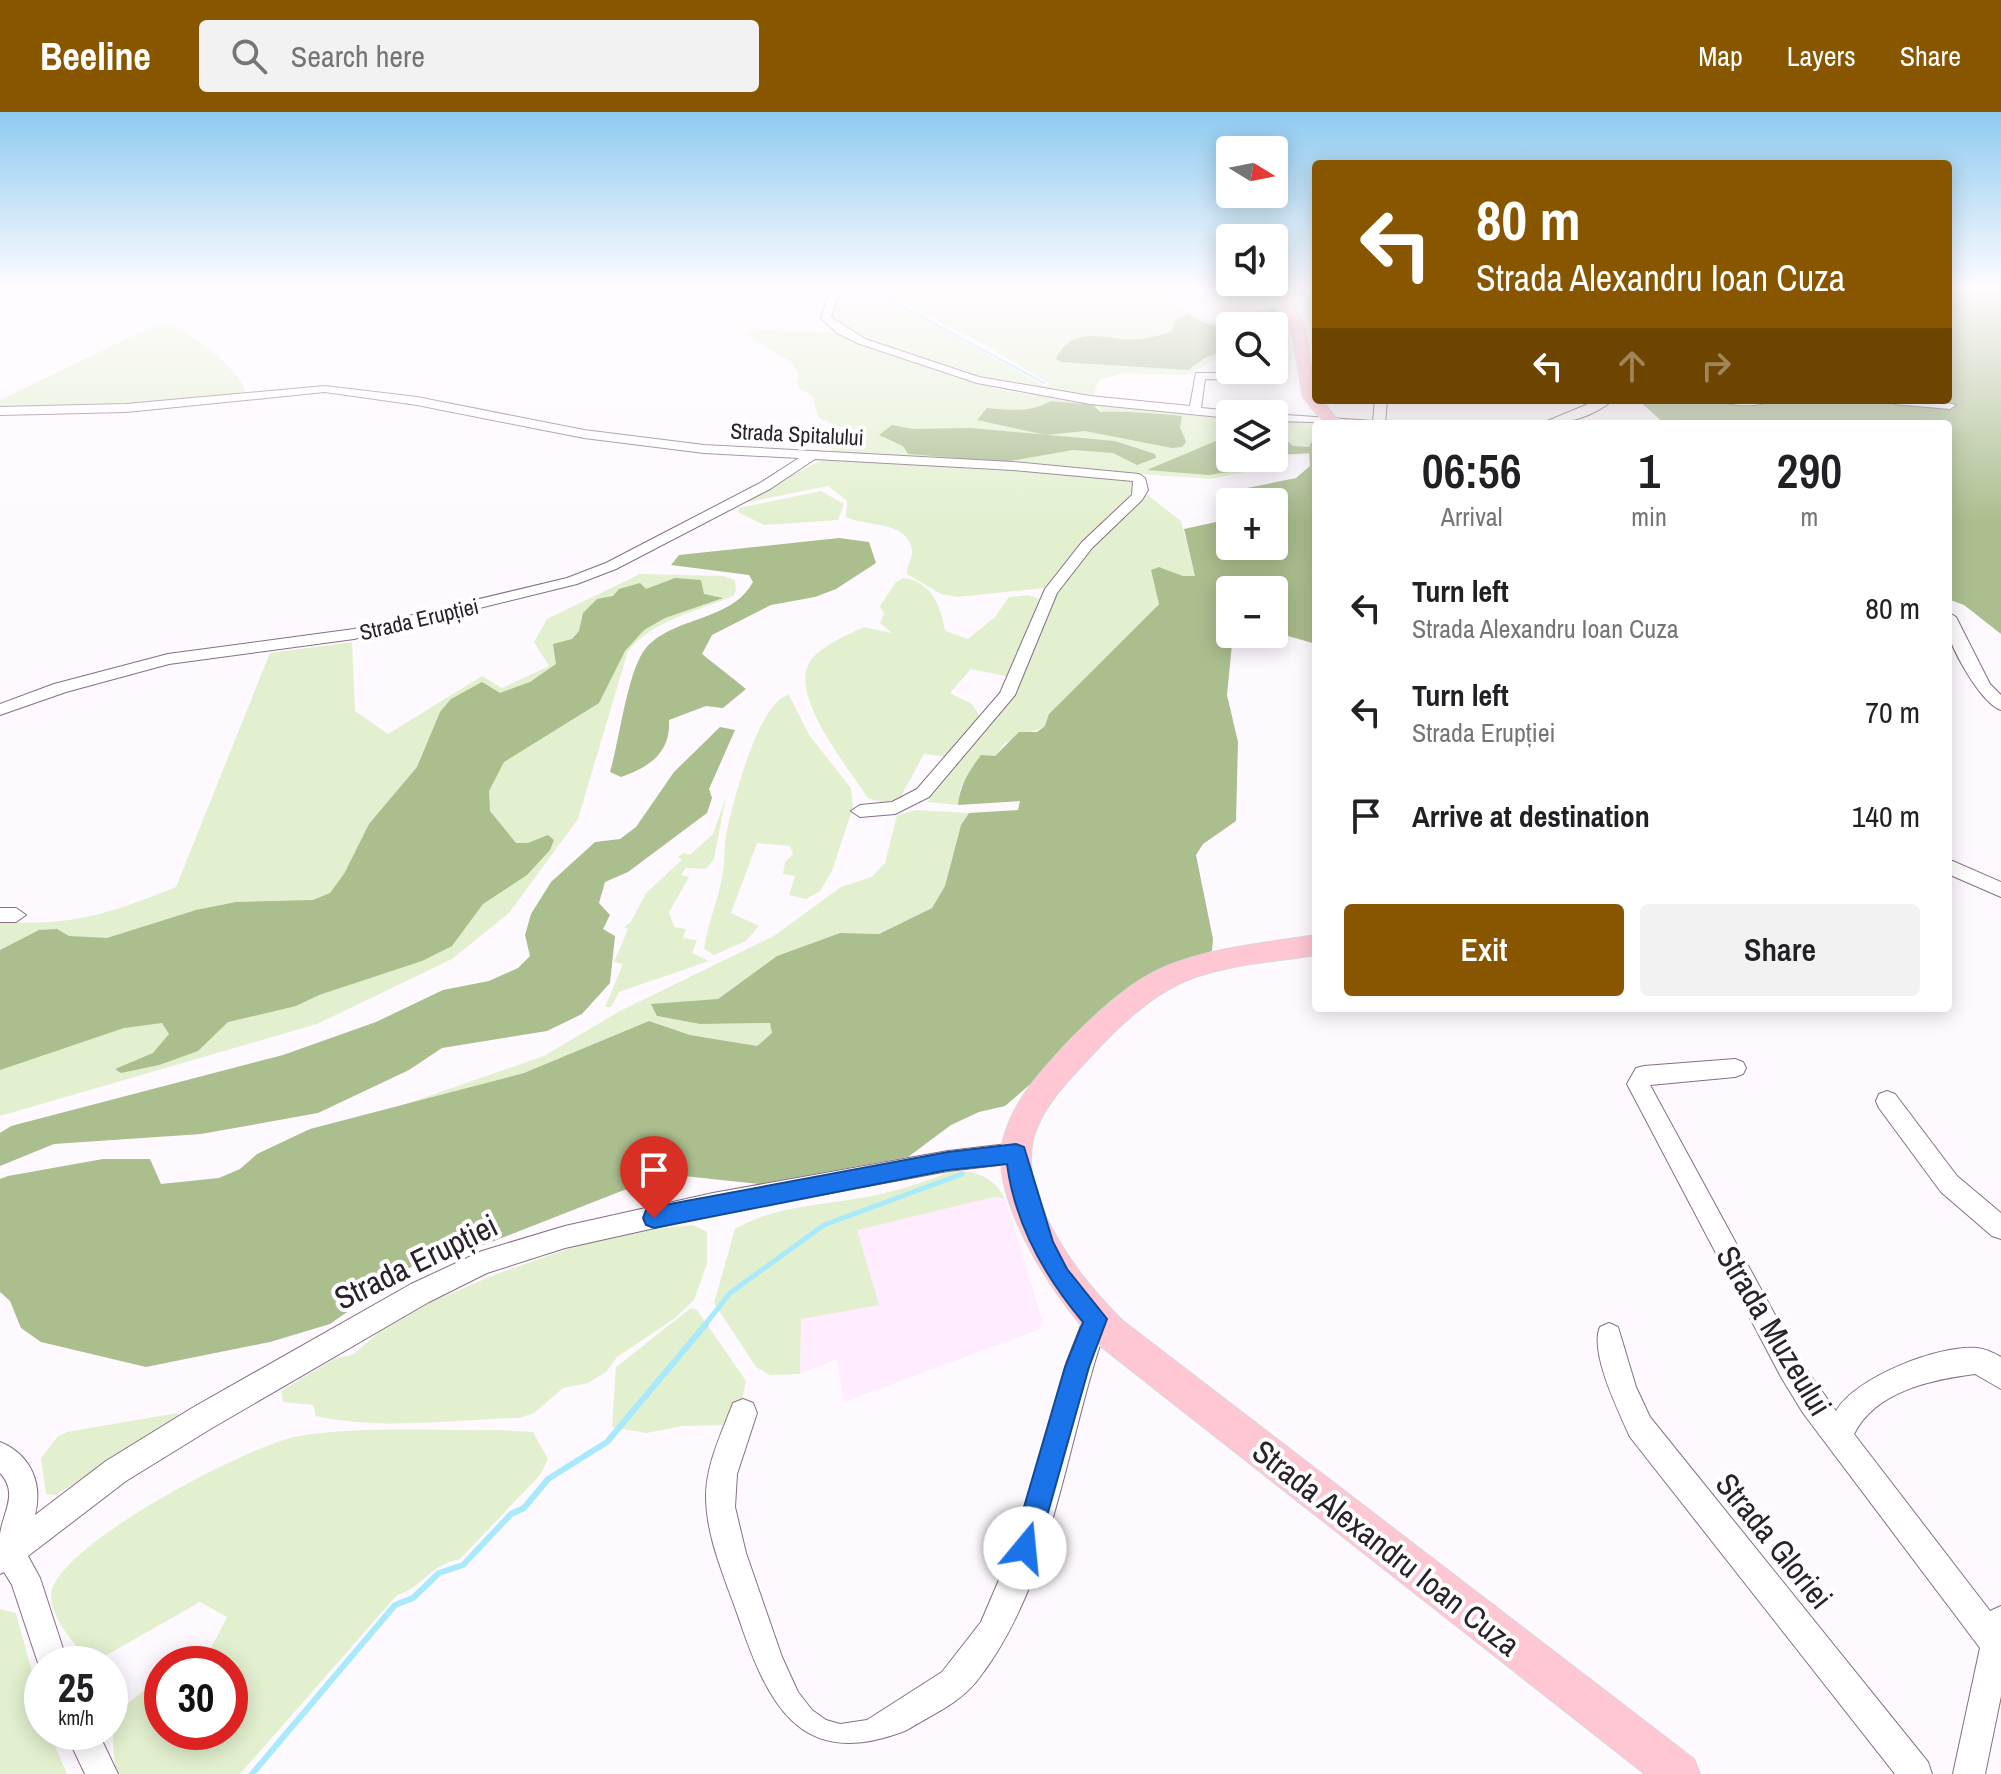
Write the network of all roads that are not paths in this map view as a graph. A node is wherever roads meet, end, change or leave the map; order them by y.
1 (936, 368) edge
2 (1305, 368) edge
3 (1216, 376) edge
4 (1312, 398) edge
5 (1316, 404) edge
6 (1599, 404) edge
7 (1939, 404) edge
8 (1950, 405) dead end
9 (0, 411) edge
10 (1195, 411) junction
11 (1216, 413) edge
12 (1288, 418) edge
13 (1312, 420) edge
14 (1328, 420) edge
15 (1560, 420) edge
16 (812, 455) junction
17 (1952, 625) edge
18 (2001, 705) edge
19 (0, 710) edge
20 (860, 811) dead end
21 (1952, 868) edge
22 (2001, 890) edge
23 (1312, 946) edge
24 (1735, 1068) dead end
25 (1887, 1101) dead end
26 (1016, 1153) junction
27 (2001, 1228) edge
28 (1096, 1319) junction
29 (1609, 1336) dead end
30 (1998, 1372) edge
31 (743, 1413) dead end
32 (1839, 1435) junction
33 (0, 1456) edge
34 (4, 1555) edge
35 (1998, 1632) edge
36 (47, 1646) edge
37 (90, 1750) edge
38 (102, 1774) edge
39 (1679, 1774) edge
40 (1916, 1774) edge
41 (1969, 1774) edge

1 - 10 street
2 - 4 main road
3 - 10 street
5 - 14 main road
6 - 15 street
7 - 8 street
9 - 16 street, Strada Spitalului
10 - 11 street
12 - 13 street
16 - 19 street, Strada Erupției
16 - 20 street, Strada Spitalului
17 - 18 street
21 - 22 street
23 - 26 main road
24 - 32 street, Strada Muzeului
25 - 27 street
26 - 28 main road, Strada Alexandru Ioan Cuza
26 - 34 street, Strada Erupției
28 - 31 street
28 - 39 main road, Strada Alexandru Ioan Cuza
29 - 40 street, Strada Gloriei
30 - 32 street
32 - 35 street, Strada Muzeului
33 - 34 street
34 - 36 street
35 - 41 street, Strada Muzeului
37 - 38 street

